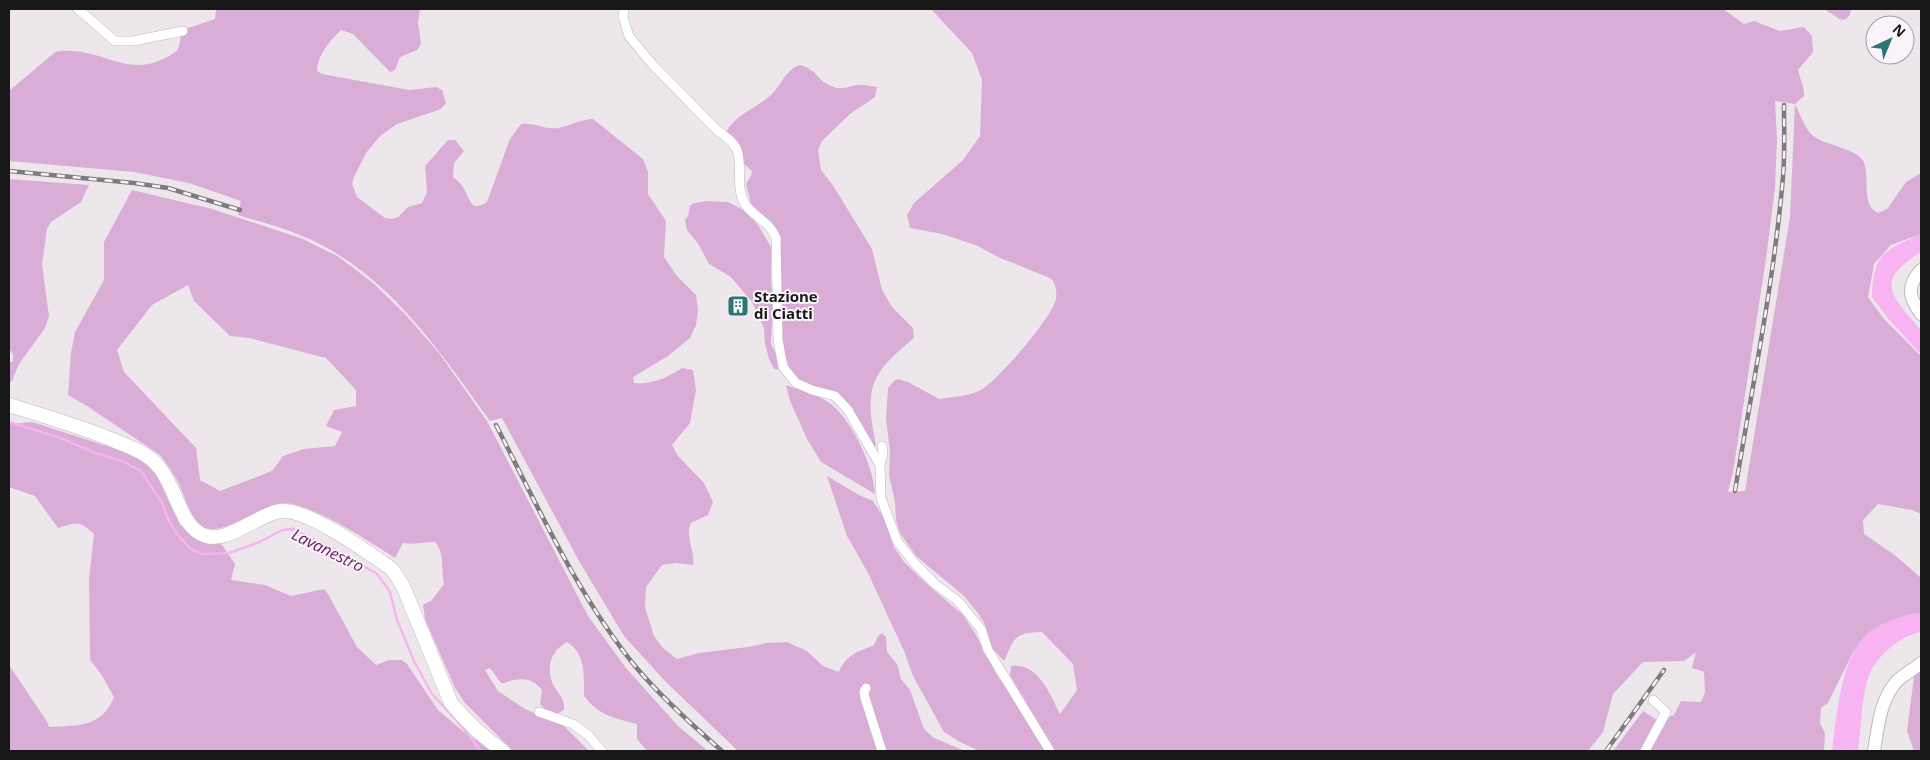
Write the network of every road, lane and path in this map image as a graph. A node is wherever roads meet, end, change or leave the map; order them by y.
1 (78, 9) edge
2 (624, 9) edge
3 (182, 31) dead end
4 (1921, 270) edge
5 (1921, 314) edge
6 (9, 405) edge
7 (882, 446) dead end
8 (880, 465) junction
9 (1921, 663) edge
10 (866, 688) dead end
11 (1653, 700) dead end
12 (539, 712) dead end
13 (503, 751) edge
14 (602, 751) edge
15 (882, 751) edge
16 (1050, 751) edge
17 (1645, 751) edge
18 (1874, 751) edge

1 - 3 street
2 - 8 street
4 - 5 main road
6 - 13 main road
7 - 8 street
8 - 16 street
9 - 18 main road
10 - 15 street
11 - 17 street
12 - 14 street

